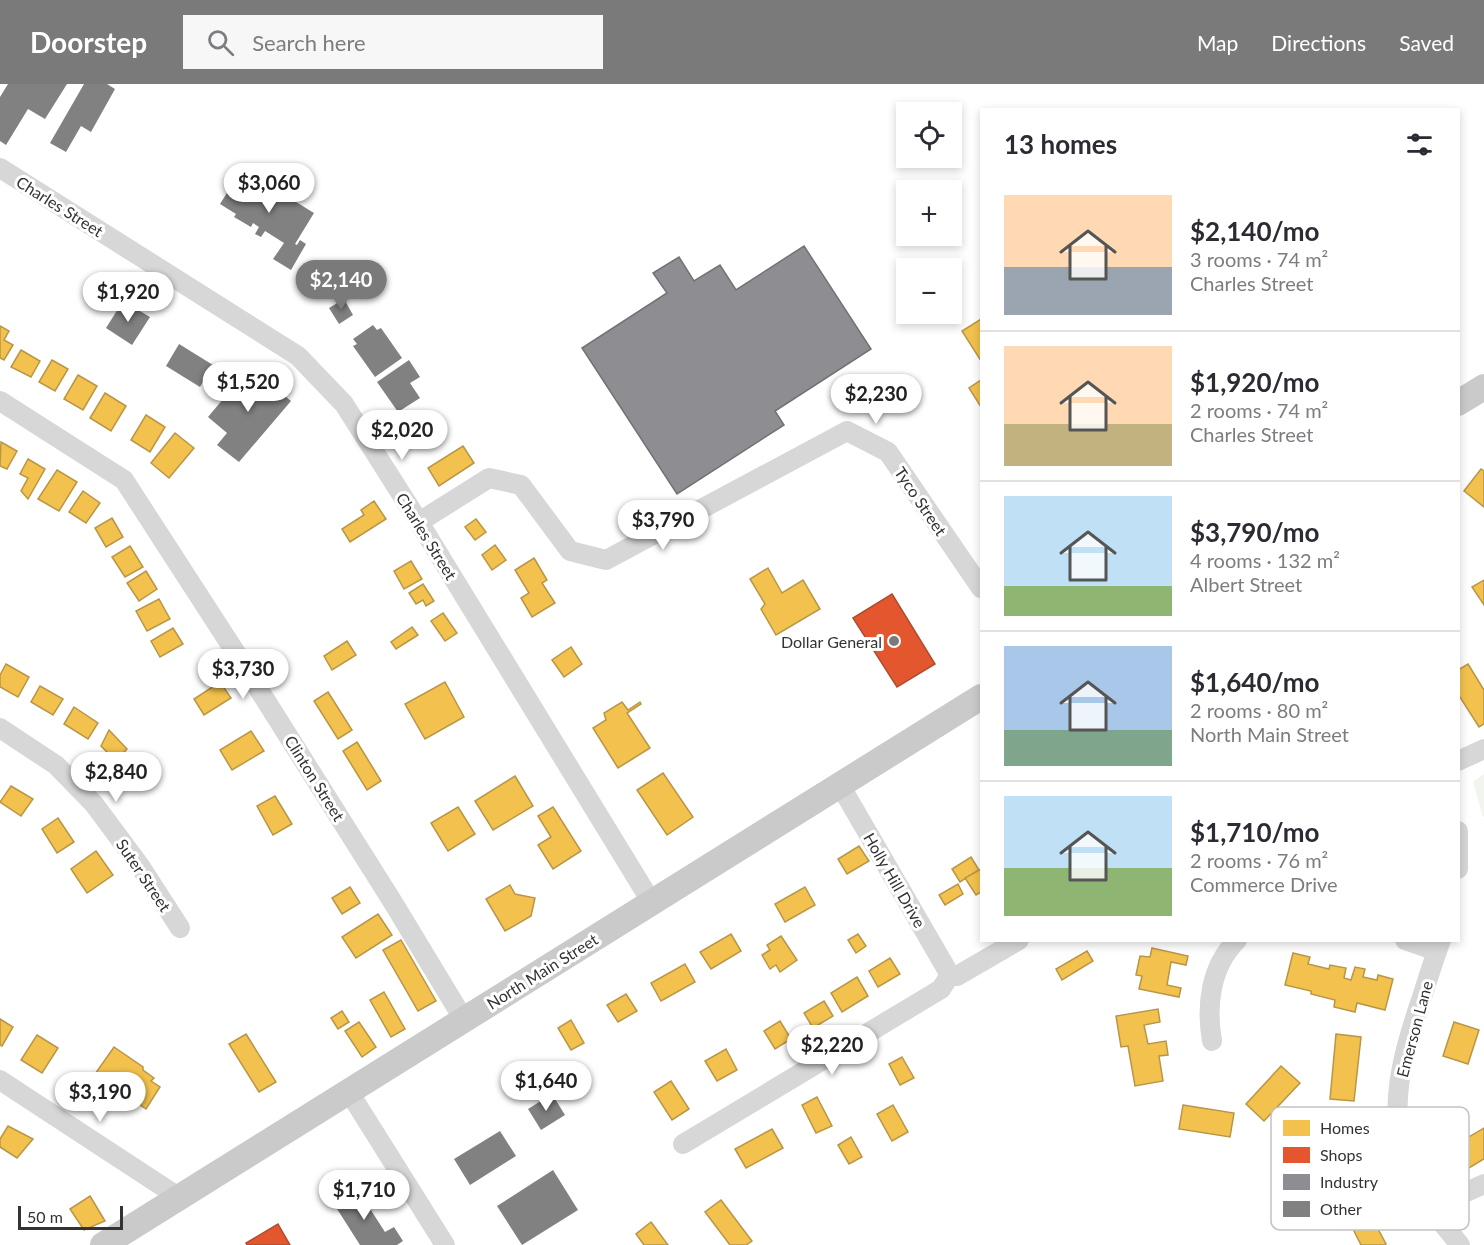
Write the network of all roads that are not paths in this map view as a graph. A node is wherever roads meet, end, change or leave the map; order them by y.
1 (0, 168) edge
2 (1484, 387) edge
3 (0, 400) edge
4 (1460, 402) edge
5 (419, 522) junction
6 (980, 587) edge
7 (980, 698) edge
8 (0, 728) edge
9 (1484, 749) edge
10 (1460, 760) edge
11 (840, 785) junction
12 (652, 903) junction
13 (180, 928) dead end
14 (1015, 942) edge
15 (1235, 942) edge
16 (1416, 942) edge
17 (1439, 946) edge
18 (950, 975) junction
19 (464, 1020) junction
20 (1212, 1041) dead end
21 (0, 1080) edge
22 (349, 1092) junction
23 (1397, 1107) edge
24 (683, 1144) dead end
25 (1484, 1184) edge
26 (1469, 1191) edge
27 (180, 1198) junction
28 (1448, 1230) edge
29 (103, 1245) edge
30 (445, 1245) edge
31 (1460, 1245) edge

1 - 5 street, Charles Street
2 - 4 main road
3 - 19 street, Clinton Street
5 - 6 street, Tyco Street
5 - 12 street, Charles Street
7 - 11 main road, North Main Street
8 - 13 street, Suter Street
9 - 10 street
11 - 12 main road, North Main Street
11 - 18 street, Holly Hill Drive
12 - 19 main road, North Main Street
14 - 18 street
15 - 20 street
16 - 17 street
17 - 23 street, Emerson Lane
18 - 24 street
19 - 22 main road, North Main Street
21 - 27 street
22 - 27 main road, North Main Street
22 - 30 street
25 - 26 street
27 - 29 main road, North Main Street
28 - 31 street, Emerson Lane

